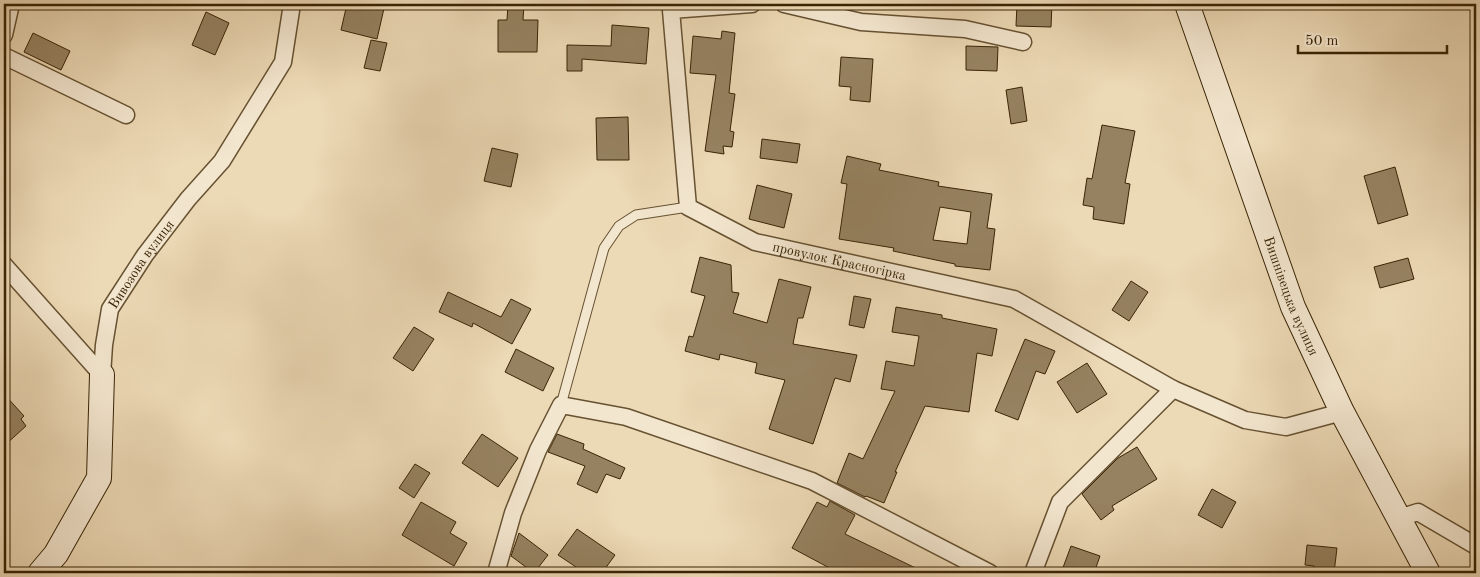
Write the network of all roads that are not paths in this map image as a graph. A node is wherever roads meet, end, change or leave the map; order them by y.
1 (11, 4) edge
2 (292, 4) edge
3 (752, 4) edge
4 (784, 4) edge
5 (1187, 4) edge
6 (667, 7) edge
7 (4, 35) edge
8 (1023, 42) dead end
9 (4, 56) edge
10 (126, 115) dead end
11 (688, 207) junction
12 (4, 265) edge
13 (102, 375) junction
14 (1173, 389) junction
15 (561, 405) junction
16 (1342, 412) junction
17 (1398, 518) junction
18 (1476, 546) edge
19 (40, 573) edge
20 (496, 573) edge
21 (990, 573) edge
22 (1032, 573) edge
23 (1428, 573) edge

1 - 7 street
2 - 13 street, Вивозова вулиця
3 - 6 street
4 - 8 street
5 - 16 main road, Вишнівецька вулиця
6 - 11 street
9 - 10 street
11 - 14 street, провулок Красногірка
11 - 15 lane
12 - 13 street
13 - 19 main road, Вивозова вулиця
14 - 16 street, провулок Красногірка
14 - 22 street
15 - 20 street
15 - 21 street
16 - 17 main road, Вишнівецька вулиця
17 - 18 street
17 - 23 main road, Вишнівецька вулиця

